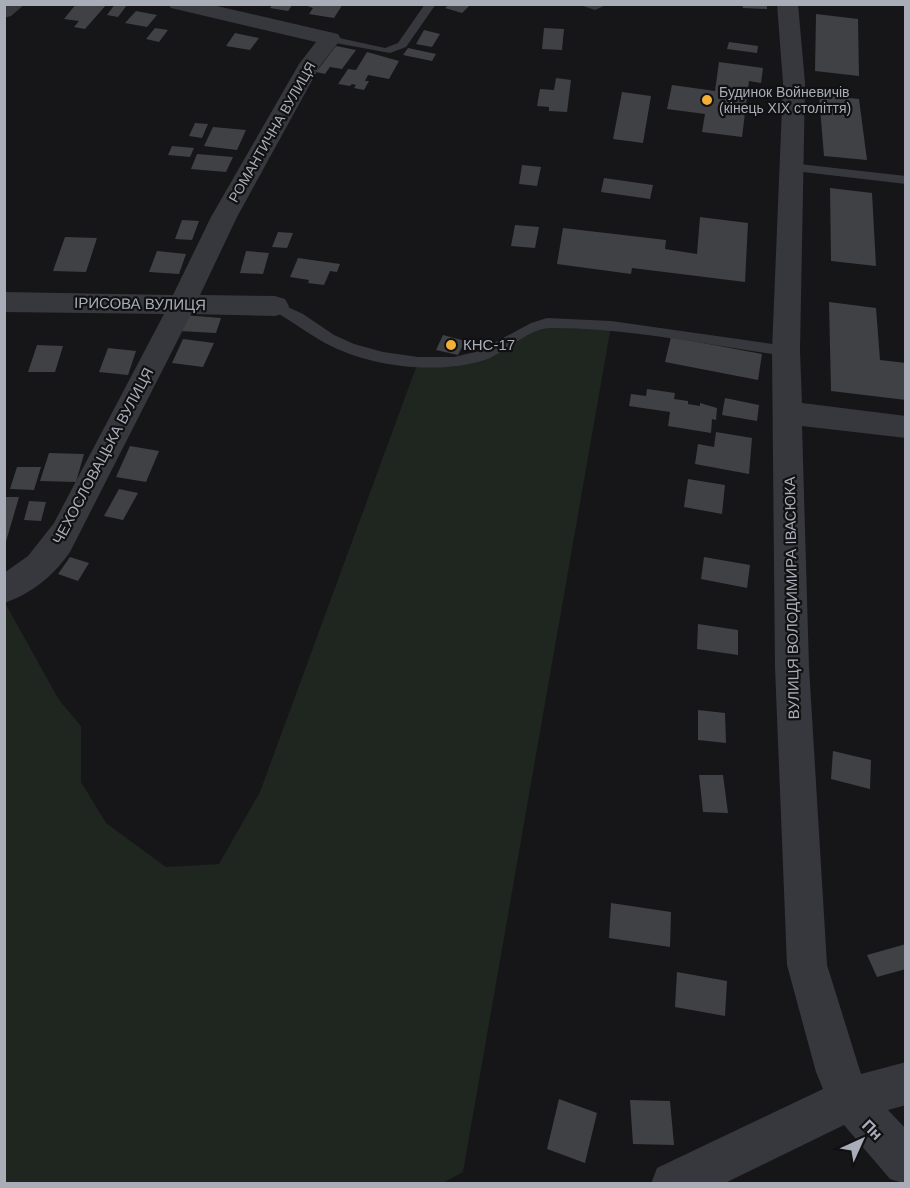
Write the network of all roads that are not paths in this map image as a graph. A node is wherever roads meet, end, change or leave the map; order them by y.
1 (15, 4) edge
2 (178, 4) edge
3 (431, 4) edge
4 (582, 4) edge
5 (603, 4) edge
6 (787, 4) edge
7 (208, 8) edge
8 (4, 12) edge
9 (330, 39) junction
10 (790, 167) junction
11 (906, 180) edge
12 (4, 302) edge
13 (182, 304) junction
14 (275, 306) joint
15 (786, 351) junction
16 (789, 413) junction
17 (906, 427) edge
18 (4, 589) edge
19 (906, 1083) edge
20 (850, 1099) junction
21 (906, 1163) edge
22 (673, 1184) edge

1 - 8 street
2 - 7 street
3 - 9 lane
4 - 5 lane
6 - 10 street, ВУЛИЦЯ ВОЛОДИМИРА ІВАСЮКА
7 - 9 street
9 - 13 street, РОМАНТИЧНА ВУЛИЦЯ
10 - 11 lane
10 - 15 street, ВУЛИЦЯ ВОЛОДИМИРА ІВАСЮКА
12 - 13 street, ІРИСОВА ВУЛИЦЯ
13 - 14 street, ІРИСОВА ВУЛИЦЯ
13 - 18 street, ЧЕХОСЛОВАЦЬКА ВУЛИЦЯ
14 - 15 lane
15 - 16 street, ВУЛИЦЯ ВОЛОДИМИРА ІВАСЮКА
16 - 17 street
16 - 20 street, ВУЛИЦЯ ВОЛОДИМИРА ІВАСЮКА
19 - 20 street
20 - 21 street, ВУЛИЦЯ ВОЛОДИМИРА ІВАСЮКА
20 - 22 street

